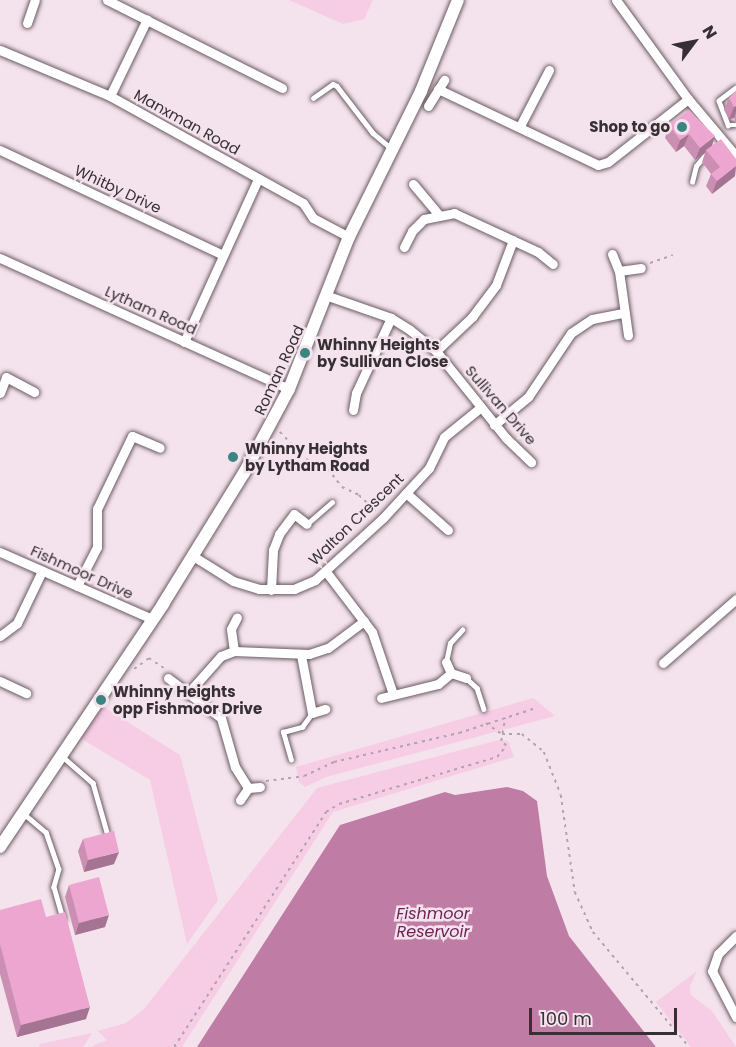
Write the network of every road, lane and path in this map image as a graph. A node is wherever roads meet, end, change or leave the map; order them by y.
1 (35, 0) edge
2 (107, 0) edge
3 (458, 0) edge
4 (616, 0) edge
5 (147, 18) junction
6 (27, 23) dead end
7 (0, 50) edge
8 (549, 70) dead end
9 (444, 80) dead end
10 (282, 88) dead end
11 (736, 88) edge
12 (438, 89) junction
13 (110, 96) junction
14 (313, 98) dead end
15 (688, 99) junction
16 (428, 106) dead end
17 (736, 125) edge
18 (520, 126) junction
19 (721, 139) junction
20 (392, 149) junction
21 (0, 150) edge
22 (736, 156) edge
23 (258, 179) junction
24 (692, 182) dead end
25 (413, 184) dead end
26 (438, 214) junction
27 (349, 237) junction
28 (513, 240) junction
29 (404, 247) dead end
30 (612, 254) dead end
31 (223, 255) junction
32 (673, 255) dead end
33 (0, 258) edge
34 (553, 264) dead end
35 (641, 268) joint
36 (619, 271) junction
37 (328, 296) junction
38 (624, 313) junction
39 (391, 318) junction
40 (627, 335) dead end
41 (184, 342) junction
42 (436, 351) junction
43 (289, 389) junction
44 (34, 392) dead end
45 (0, 393) edge
46 (480, 408) junction
47 (353, 410) dead end
48 (270, 424) junction
49 (494, 424) junction
50 (160, 448) dead end
51 (531, 462) dead end
52 (406, 493) junction
53 (332, 502) dead end
54 (383, 518) junction
55 (308, 524) joint
56 (448, 530) dead end
57 (0, 552) edge
58 (193, 556) junction
59 (42, 572) junction
60 (327, 573) junction
61 (77, 586) junction
62 (271, 590) junction
63 (736, 599) edge
64 (237, 616) dead end
65 (152, 619) junction
66 (364, 621) junction
67 (462, 630) dead end
68 (0, 636) edge
69 (234, 651) junction
70 (301, 655) junction
71 (446, 662) joint
72 (663, 663) dead end
73 (451, 673) junction
74 (113, 677) junction
75 (168, 678) joint
76 (466, 678) joint
77 (0, 681) edge
78 (189, 692) junction
79 (26, 693) dead end
80 (393, 694) junction
81 (381, 698) dead end
82 (536, 708) dead end
83 (483, 709) dead end
84 (325, 710) dead end
85 (312, 713) junction
86 (505, 718) junction
87 (486, 723) junction
88 (502, 734) junction
89 (61, 756) junction
90 (291, 760) dead end
91 (260, 787) joint
92 (248, 788) junction
93 (240, 800) dead end
94 (22, 813) junction
95 (107, 832) edge
96 (0, 847) edge
97 (66, 931) edge
98 (736, 936) edge
99 (736, 1017) edge
100 (174, 1047) edge
101 (689, 1047) edge

1 - 6 street
2 - 5 street
3 - 20 street, Roman Road
4 - 15 street
5 - 10 street
5 - 13 street
7 - 13 street, Manxman Road
8 - 18 street
9 - 12 street
11 - 17 lane
12 - 16 street
12 - 18 street
13 - 23 street, Manxman Road
14 - 20 lane
15 - 18 street
15 - 19 street
19 - 22 street
19 - 24 lane
20 - 27 street, Roman Road
21 - 31 street, Whitby Drive
23 - 27 street, Manxman Road
23 - 31 street
25 - 26 street
26 - 28 street
26 - 29 street
27 - 37 street, Roman Road
28 - 34 street
28 - 42 street
30 - 36 street
31 - 41 street
32 - 35 path
33 - 41 street, Lytham Road
35 - 36 street
36 - 38 street
37 - 39 street, Sullivan Drive
37 - 43 street, Roman Road
38 - 40 street
38 - 49 street
39 - 42 street, Sullivan Drive
39 - 47 street
41 - 43 street, Lytham Road
42 - 46 street, Sullivan Drive
43 - 48 street, Roman Road
44 - 45 street
46 - 49 street, Sullivan Drive
46 - 52 street, Walton Crescent
48 - 54 path
48 - 58 street, Roman Road
49 - 51 street, Sullivan Drive
50 - 61 street
52 - 54 street, Walton Crescent
52 - 56 street
53 - 55 lane
54 - 60 street, Walton Crescent
55 - 62 street
57 - 59 street, Fishmoor Drive
58 - 62 street, Walton Crescent
58 - 65 street, Roman Road
59 - 61 street, Fishmoor Drive
59 - 68 street
60 - 62 street, Walton Crescent
60 - 66 street
61 - 65 street, Fishmoor Drive
63 - 72 street
64 - 69 street
65 - 74 street, Roman Road
66 - 70 street
66 - 80 street
67 - 71 lane
69 - 70 street
69 - 78 street
70 - 85 street
71 - 73 street
73 - 76 street
73 - 80 street
74 - 75 path
74 - 89 street, Roman Road
75 - 78 street
76 - 83 lane
77 - 79 street
78 - 92 street
80 - 81 street
82 - 86 path
84 - 85 street
85 - 90 lane
86 - 87 path
86 - 88 path
87 - 88 path
87 - 91 path
88 - 100 path
88 - 101 path
89 - 94 street, Roman Road
89 - 95 lane
91 - 92 street
92 - 93 street
94 - 96 street, Roman Road
94 - 97 lane
98 - 99 street

